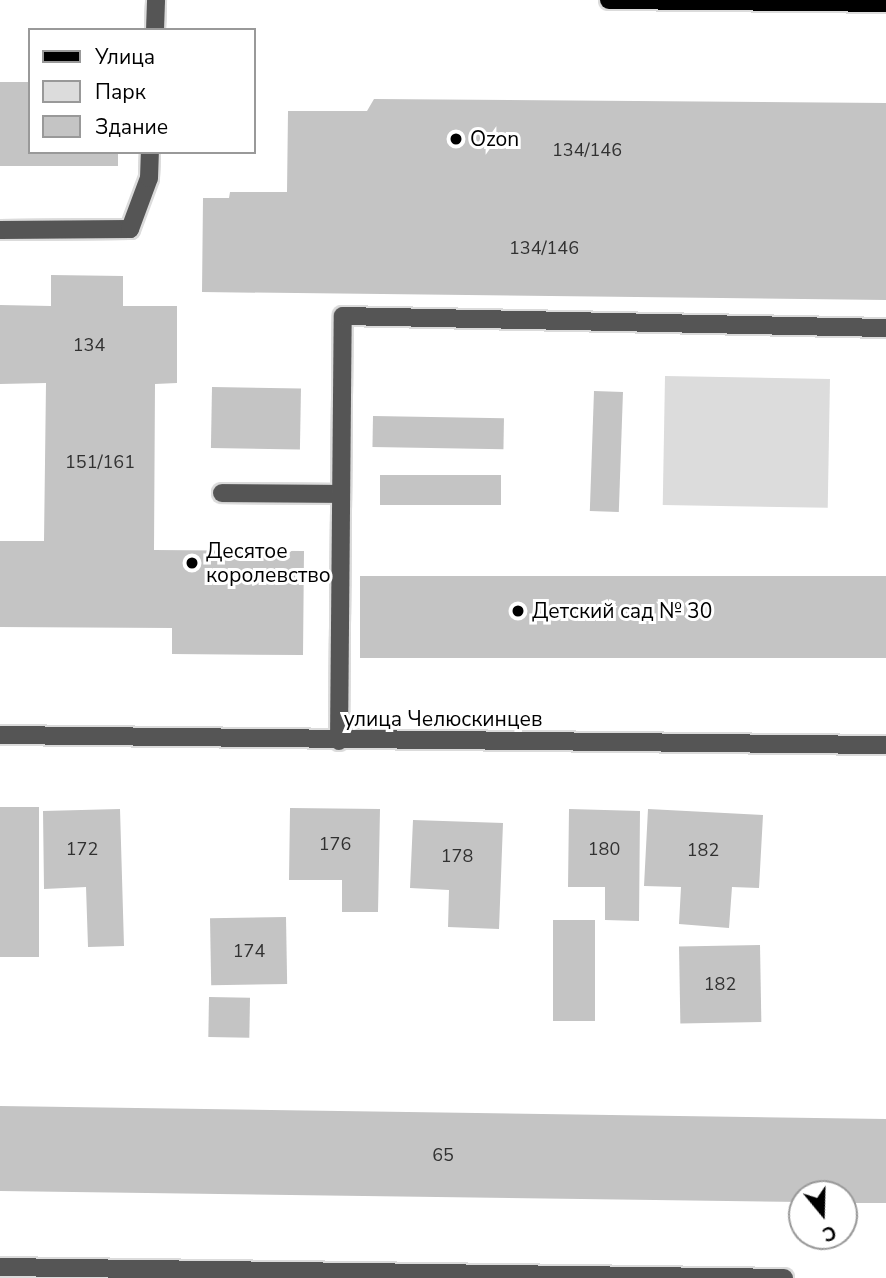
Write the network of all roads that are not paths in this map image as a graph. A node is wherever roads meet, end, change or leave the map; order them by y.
1 (156, 0) edge
2 (608, 0) edge
3 (886, 3) edge
4 (155, 28) edge
5 (150, 154) edge
6 (0, 230) edge
7 (886, 328) edge
8 (222, 493) dead end
9 (341, 494) junction
10 (0, 735) edge
11 (339, 741) junction
12 (886, 745) edge
13 (0, 1267) edge
14 (784, 1278) edge

1 - 4 street
2 - 3 main road
5 - 6 street
7 - 9 street
8 - 9 street
9 - 11 street
10 - 11 street, улица Челюскинцев
11 - 12 street, улица Челюскинцев
13 - 14 street

